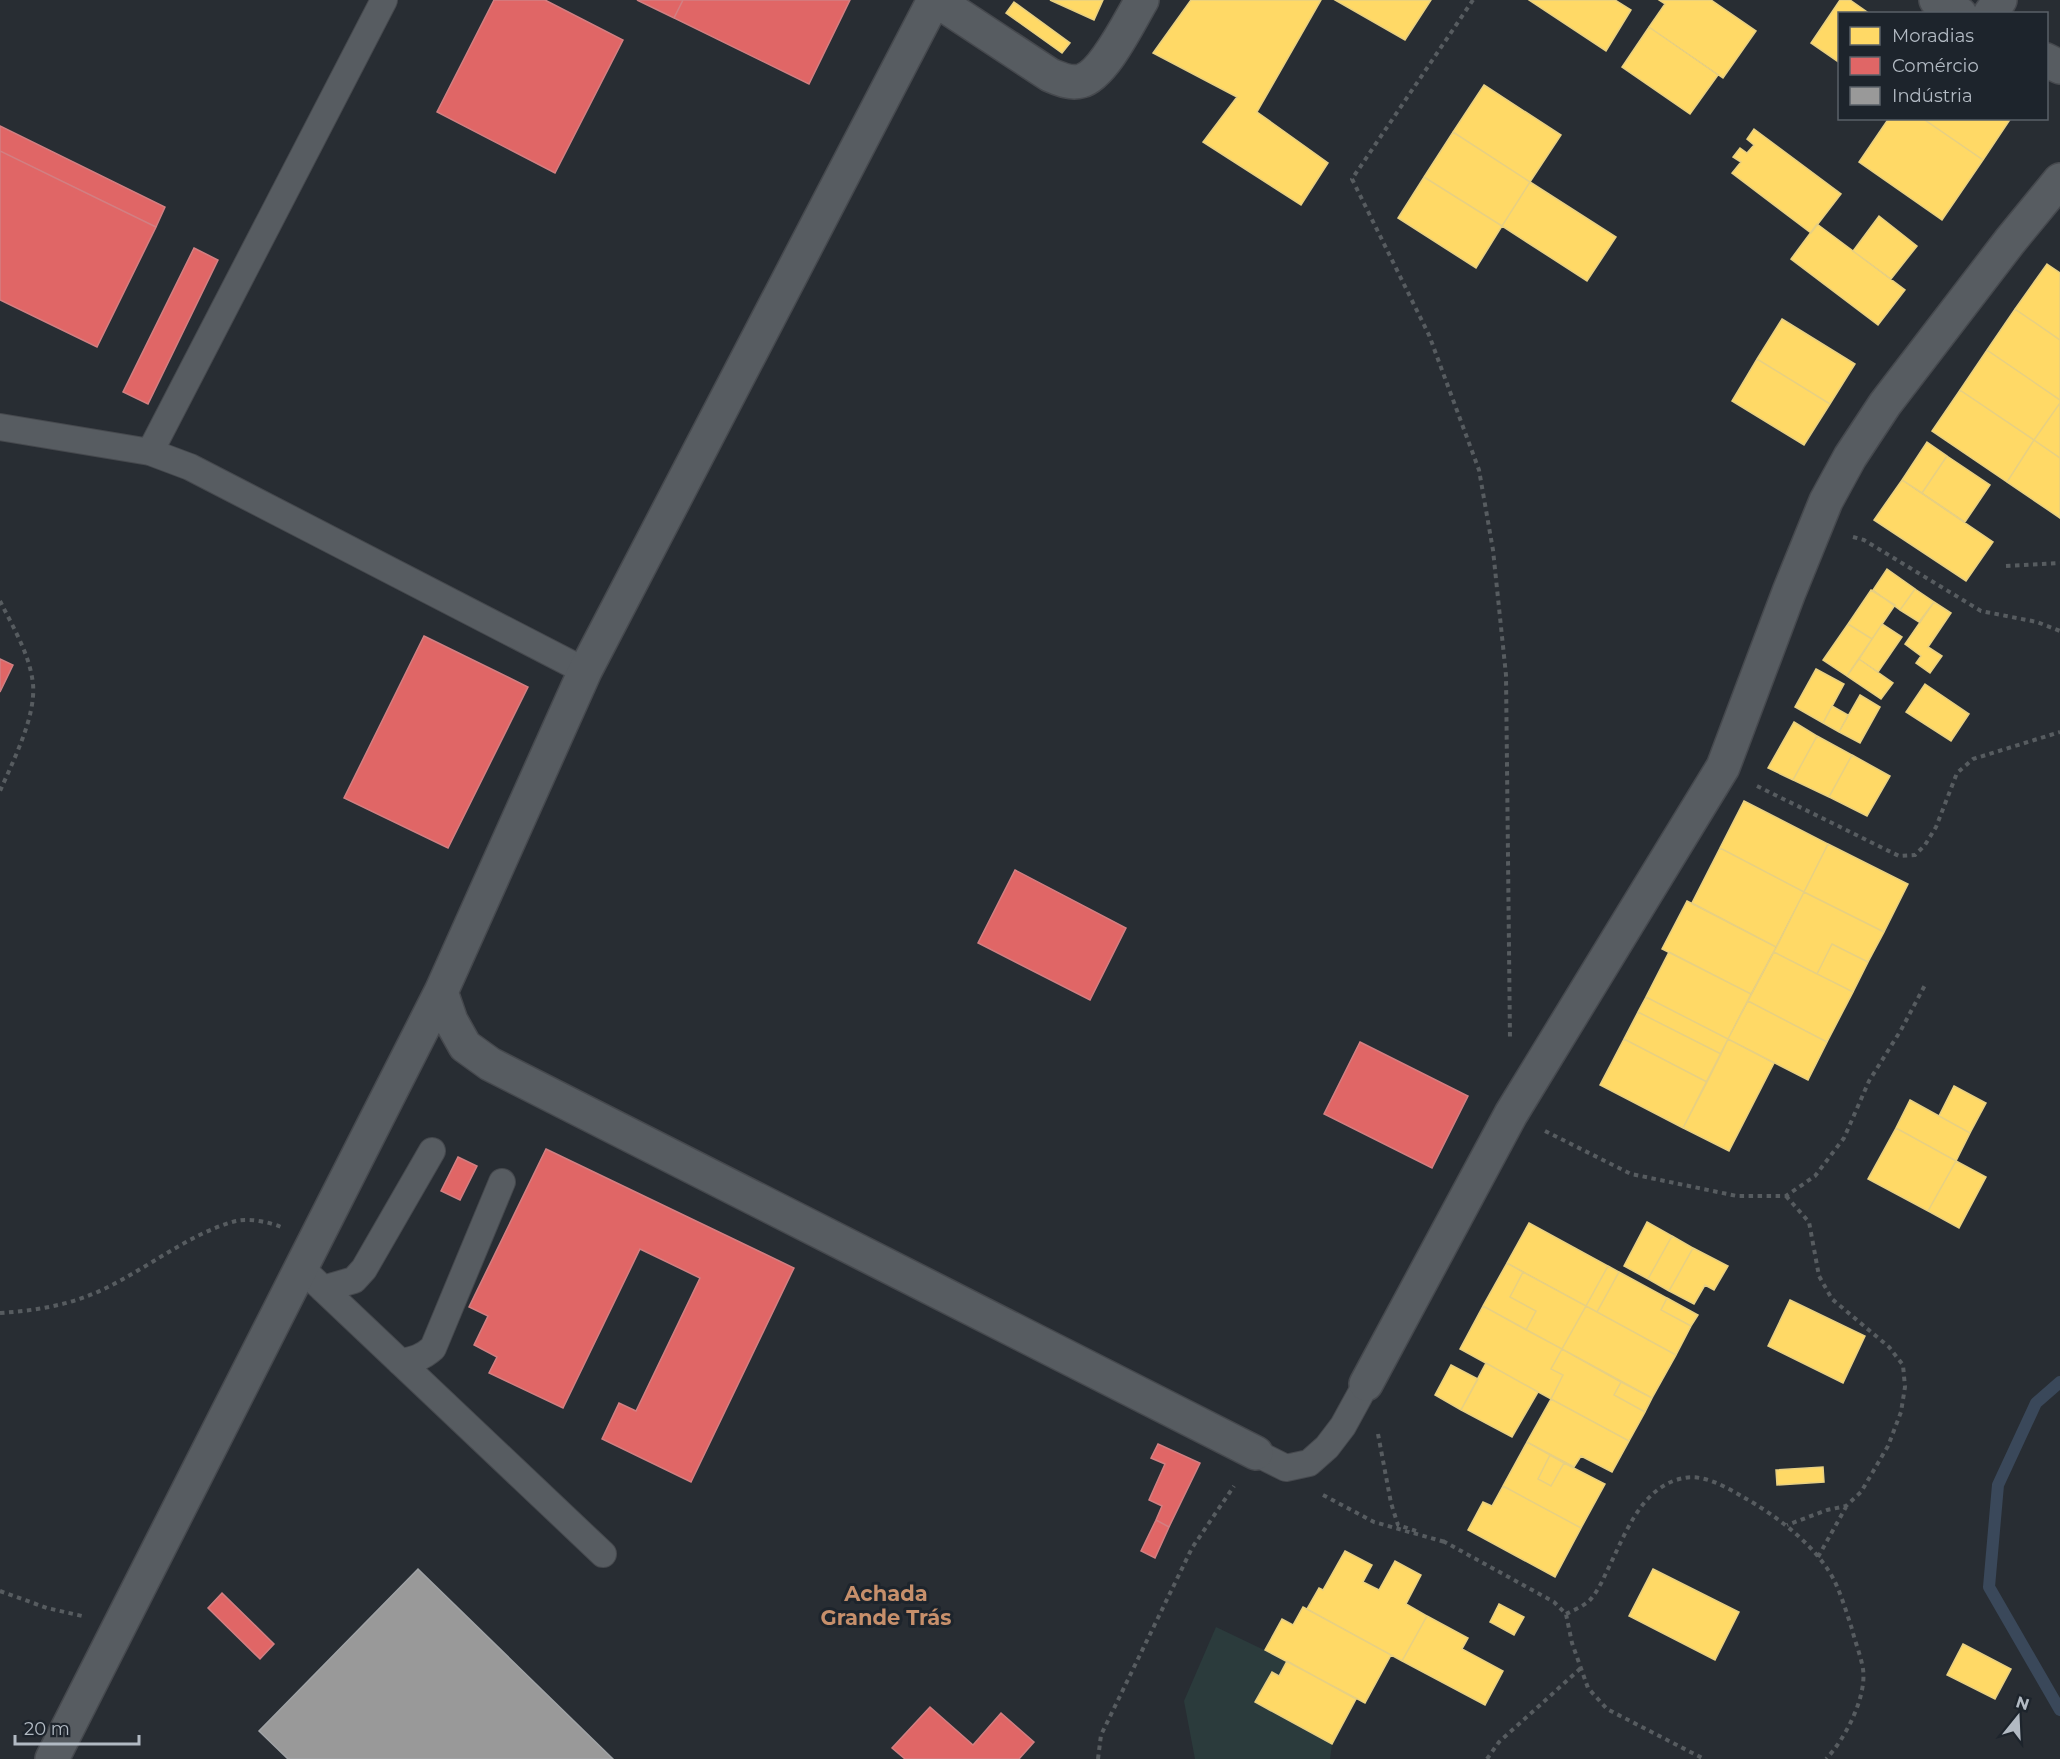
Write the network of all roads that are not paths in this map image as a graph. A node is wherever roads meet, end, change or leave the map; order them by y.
1 (384, 0) edge
2 (935, 0) edge
3 (1142, 0) edge
4 (1936, 0) edge
5 (1957, 12) edge
6 (2060, 180) edge
7 (0, 427) edge
8 (150, 452) junction
9 (585, 670) junction
10 (441, 992) junction
11 (432, 1151) dead end
12 (502, 1182) dead end
13 (312, 1266) junction
14 (400, 1362) junction
15 (1366, 1384) joint
16 (1256, 1453) joint
17 (603, 1554) dead end
18 (61, 1754) edge

1 - 8 lane
2 - 3 street
2 - 9 street
4 - 5 street
6 - 15 street
7 - 8 lane
8 - 9 lane
9 - 10 street
10 - 13 street
10 - 16 street
11 - 13 lane
12 - 14 lane
13 - 14 lane
13 - 18 street
14 - 17 lane
15 - 16 lane

